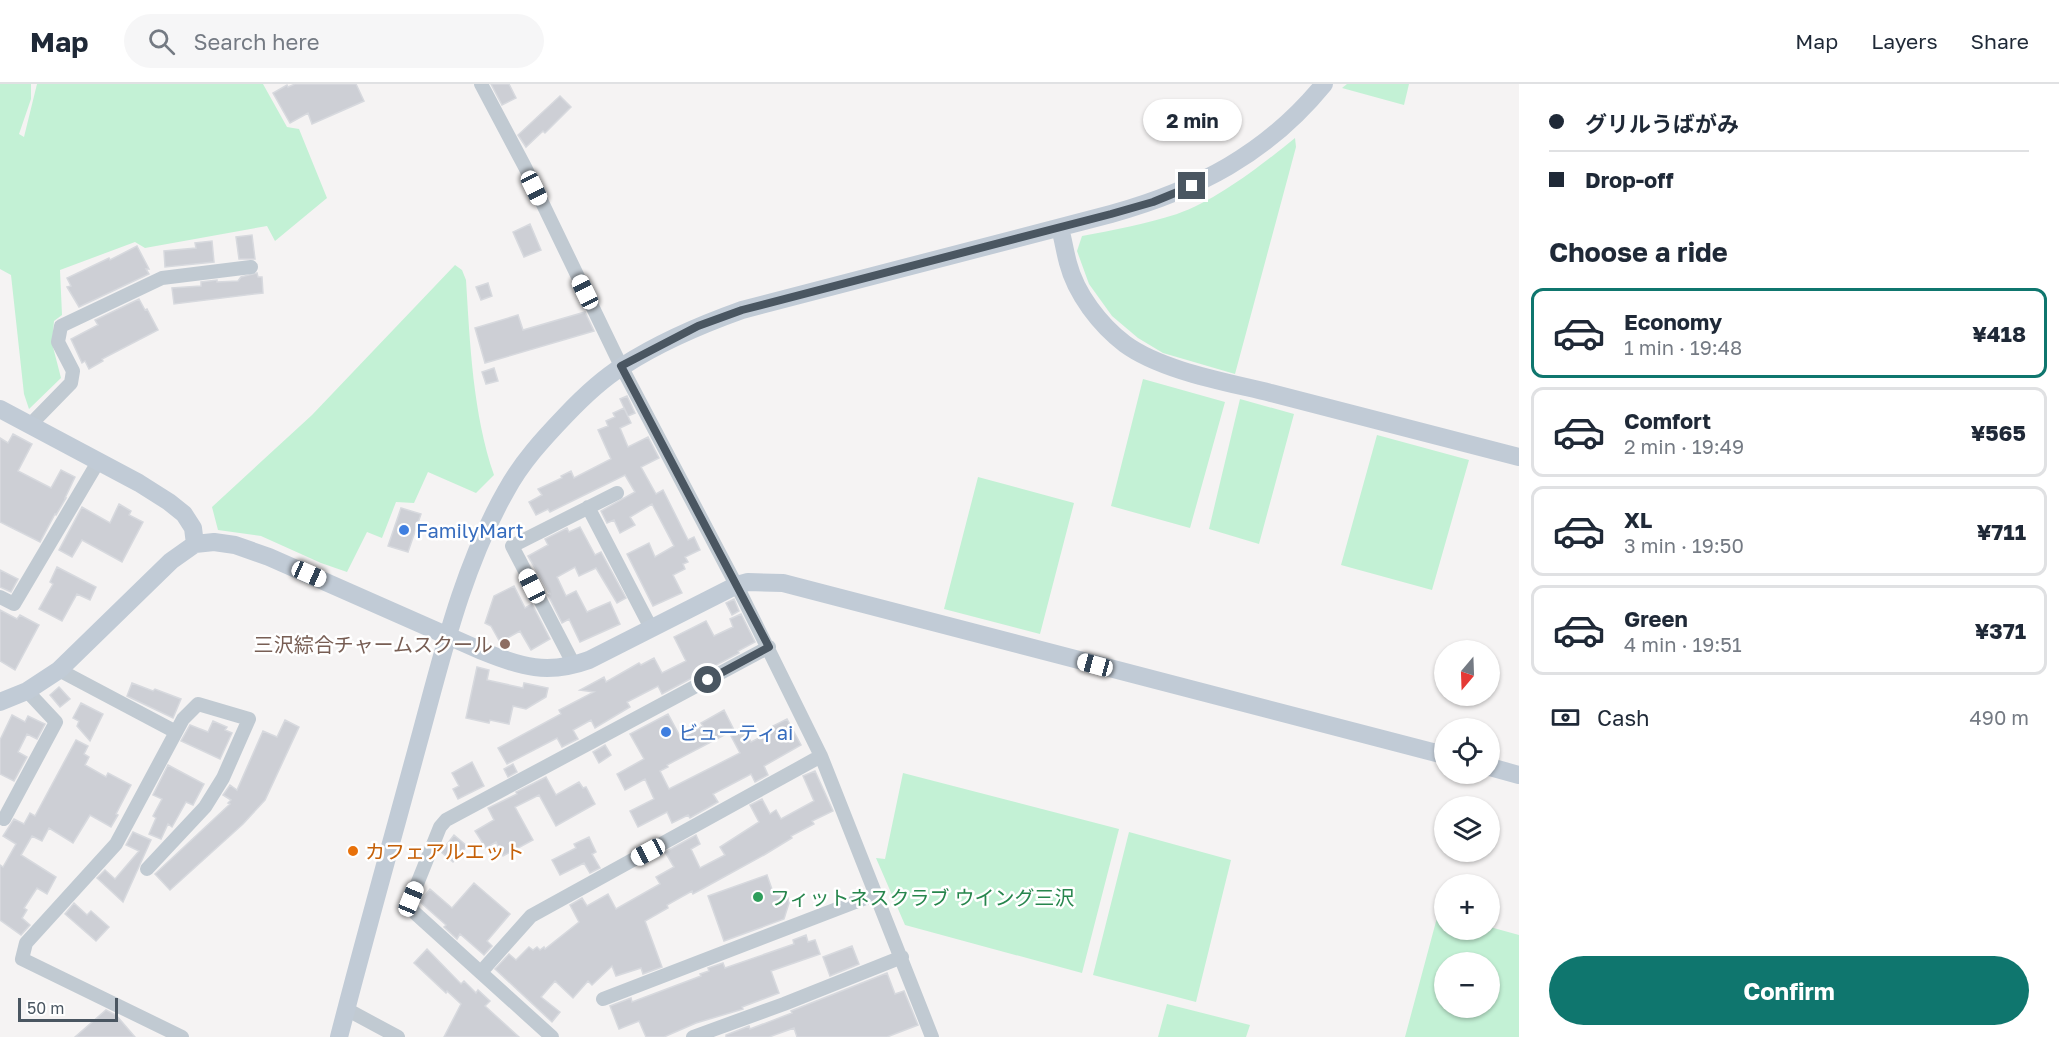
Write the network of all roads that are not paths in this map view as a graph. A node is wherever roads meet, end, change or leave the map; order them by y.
1 (481, 84) edge
2 (1324, 84) edge
3 (1060, 228) junction
4 (251, 267) dead end
5 (621, 366) junction
6 (0, 409) edge
7 (30, 425) junction
8 (1519, 457) edge
9 (98, 462) junction
10 (617, 493) dead end
11 (588, 507) junction
12 (195, 544) junction
13 (737, 585) junction
14 (0, 597) edge
15 (651, 627) junction
16 (448, 635) junction
17 (769, 647) junction
18 (574, 665) junction
19 (59, 670) junction
20 (27, 691) junction
21 (0, 702) edge
22 (176, 732) junction
23 (1434, 753) edge
24 (821, 756) junction
25 (1500, 770) edge
26 (1519, 775) edge
27 (4, 819) dead end
28 (147, 869) dead end
29 (876, 894) junction
30 (902, 957) junction
31 (481, 972) junction
32 (603, 999) dead end
33 (346, 1009) junction
34 (927, 1035) edge
35 (183, 1037) edge
36 (339, 1037) edge
37 (398, 1037) edge
38 (552, 1037) edge
39 (693, 1037) edge

1 - 5 street
2 - 3 street
3 - 5 street
3 - 8 street
4 - 7 street
5 - 13 street
5 - 16 street
6 - 7 street
7 - 9 street
9 - 12 street
9 - 14 street
10 - 11 street
11 - 15 street
11 - 18 street
12 - 16 street
12 - 19 street
13 - 15 street
13 - 17 street
13 - 23 street
15 - 18 street
16 - 18 street
16 - 33 street
17 - 24 street
17 - 31 street
19 - 20 street
19 - 22 street
20 - 21 street
20 - 27 street
22 - 28 street
22 - 35 street
24 - 29 street
24 - 31 street
25 - 26 street
29 - 30 street
29 - 32 street
30 - 34 street
30 - 39 street
31 - 38 street
33 - 36 street
33 - 37 street

